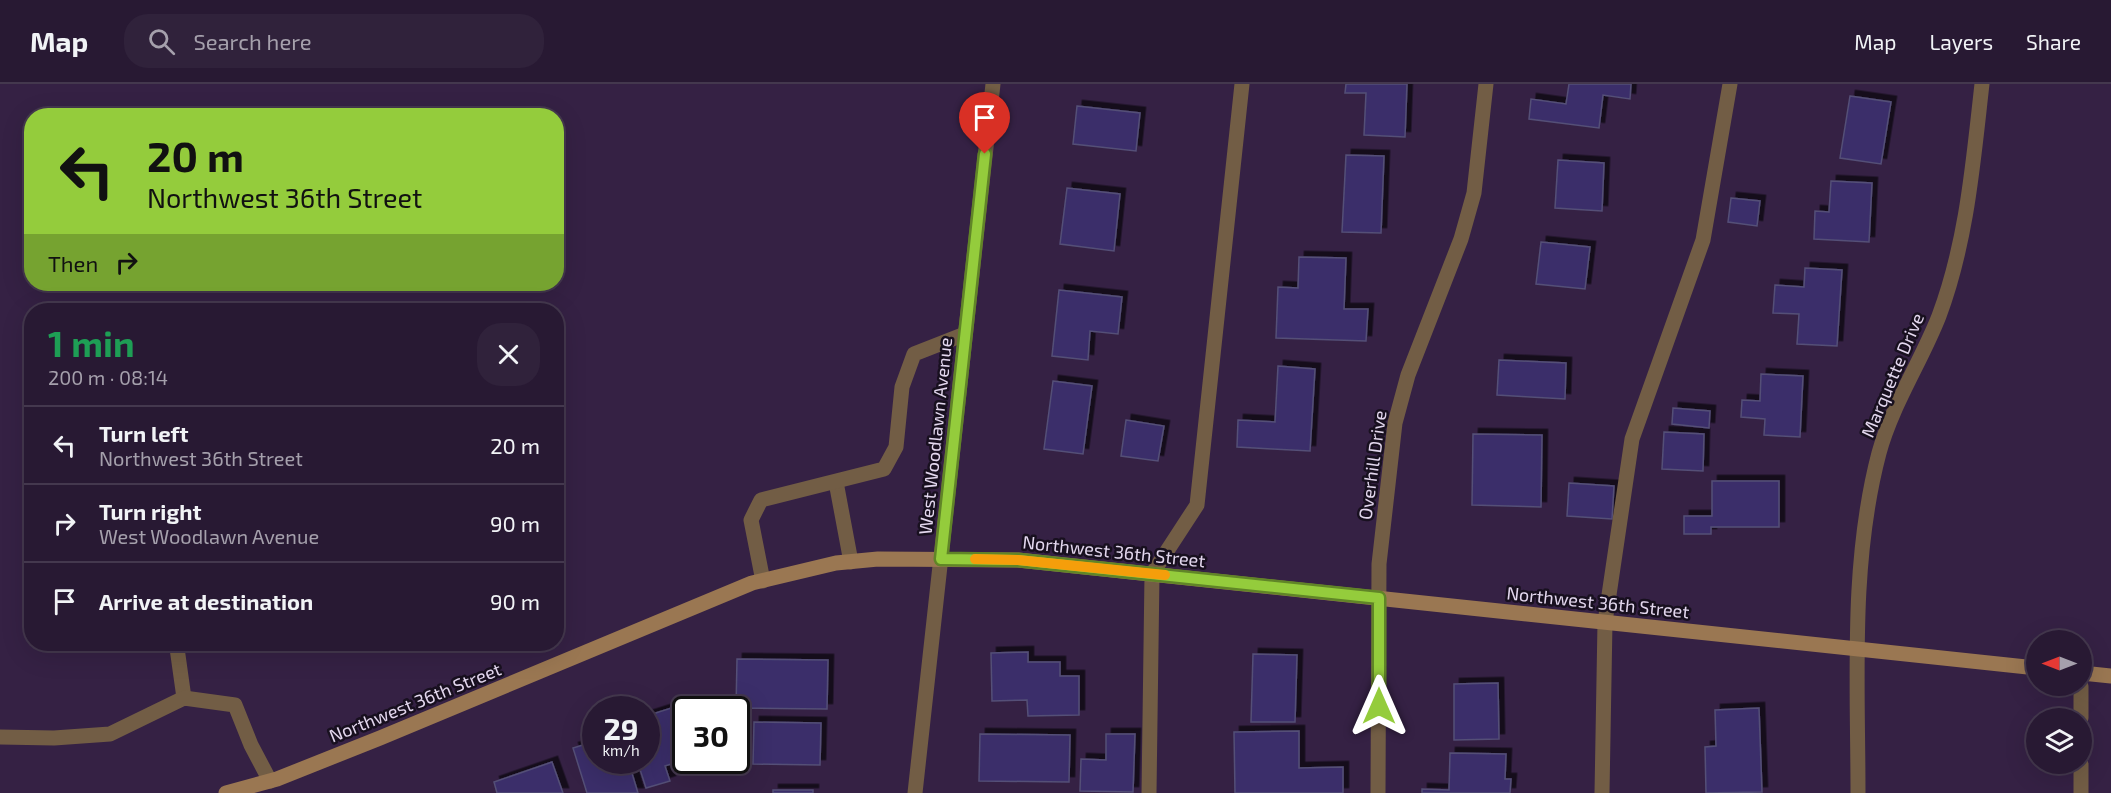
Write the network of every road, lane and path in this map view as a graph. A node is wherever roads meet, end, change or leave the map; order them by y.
1 (993, 84) edge
2 (1242, 84) edge
3 (1486, 84) edge
4 (1730, 84) edge
5 (1982, 84) edge
6 (965, 334) junction
7 (836, 482) junction
8 (941, 559) junction
9 (851, 562) junction
10 (1152, 574) junction
11 (764, 580) junction
12 (1379, 598) junction
13 (1605, 622) junction
14 (1858, 649) junction
15 (177, 651) edge
16 (2026, 667) edge
17 (2092, 674) edge
18 (2111, 676) edge
19 (184, 698) junction
20 (0, 737) edge
21 (2081, 774) edge
22 (270, 780) junction
23 (226, 793) edge
24 (915, 793) edge
25 (1149, 793) edge
26 (1378, 793) edge
27 (1602, 793) edge
28 (1858, 793) edge
29 (2081, 793) edge

1 - 6 street, West Woodlawn Avenue
2 - 10 street
3 - 12 street, Overhill Drive
4 - 13 street
5 - 14 street, Marquette Drive
6 - 7 street
6 - 8 street, West Woodlawn Avenue
7 - 9 street
7 - 11 street
8 - 9 main road, Northwest 36th Street
8 - 10 main road, Northwest 36th Street
8 - 24 street, West Woodlawn Avenue
9 - 11 main road, Northwest 36th Street
10 - 12 main road, Northwest 36th Street
10 - 25 street
11 - 22 main road, Northwest 36th Street
12 - 13 main road, Northwest 36th Street
12 - 26 street, Overhill Drive
13 - 14 main road, Northwest 36th Street
13 - 27 street
14 - 16 main road, Northwest 36th Street
14 - 28 street, Marquette Drive
15 - 19 street
17 - 18 main road
19 - 20 street
19 - 22 street
21 - 29 street
22 - 23 main road, Northwest 36th Street

